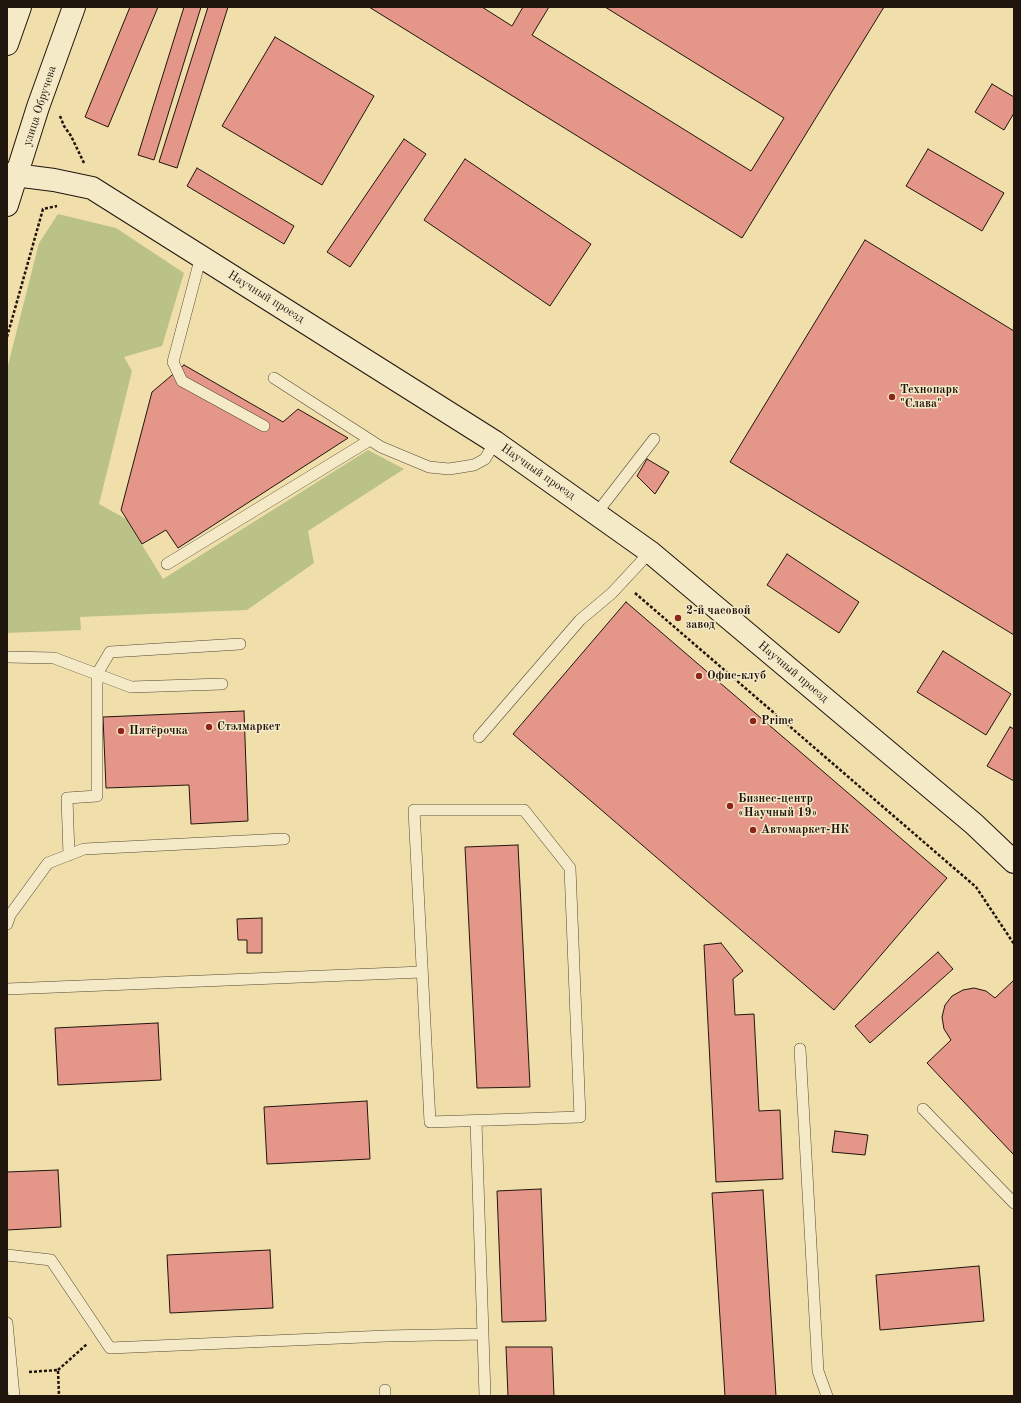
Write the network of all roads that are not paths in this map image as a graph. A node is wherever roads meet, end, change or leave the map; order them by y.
1 (20, 7) edge
2 (74, 7) edge
3 (7, 44) edge
4 (12, 174) edge
5 (7, 205) edge
6 (201, 256) junction
7 (274, 378) dead end
8 (264, 426) dead end
9 (654, 439) dead end
10 (370, 440) junction
11 (495, 442) junction
12 (596, 514) junction
13 (650, 552) junction
14 (167, 564) dead end
15 (240, 644) dead end
16 (7, 657) edge
17 (97, 674) junction
18 (222, 684) dead end
19 (479, 737) dead end
20 (284, 839) dead end
21 (69, 855) junction
22 (1014, 862) edge
23 (7, 924) edge
24 (422, 972) junction
25 (7, 989) edge
26 (800, 1048) dead end
27 (924, 1109) dead end
28 (476, 1121) junction
29 (1014, 1203) edge
30 (7, 1255) edge
31 (7, 1323) edge
32 (483, 1334) junction
33 (14, 1396) edge
34 (485, 1396) edge
35 (827, 1396) edge

1 - 3 street
2 - 4 street, улица Обручева
4 - 5 street, улица Обручева
4 - 6 street, Научный проезд
6 - 8 lane
6 - 11 street, Научный проезд
7 - 10 lane
9 - 12 lane
10 - 11 lane
10 - 14 lane
11 - 12 street, Научный проезд
12 - 13 street, Научный проезд
13 - 19 lane
13 - 22 street, Научный проезд
15 - 17 lane
16 - 17 lane
17 - 18 lane
17 - 21 lane
20 - 21 lane
21 - 23 lane
24 - 25 lane
24 - 28 lane
24 - 28 lane
26 - 35 lane
27 - 29 lane
28 - 32 lane
30 - 32 lane
31 - 33 lane
32 - 34 lane

